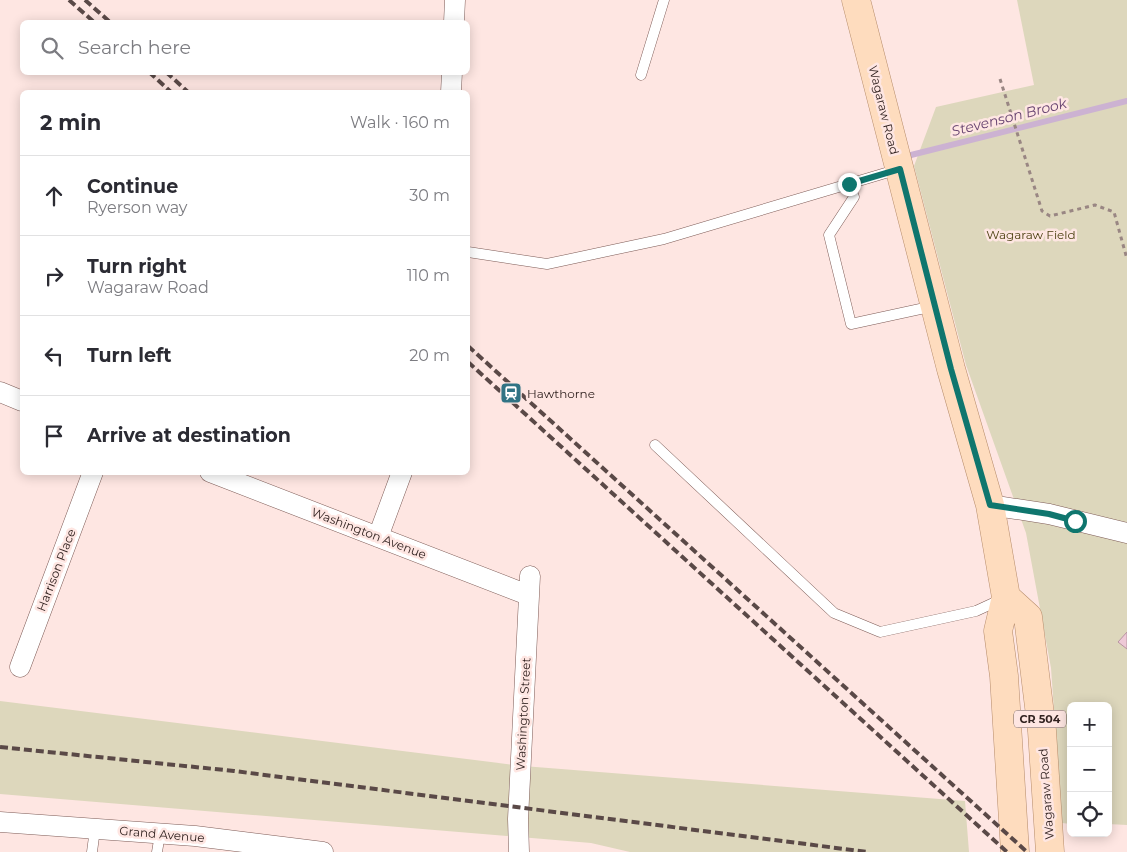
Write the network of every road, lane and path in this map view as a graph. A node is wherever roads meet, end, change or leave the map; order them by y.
1 (455, 0) edge
2 (664, 0) edge
3 (856, 0) edge
4 (454, 20) edge
5 (452, 75) edge
6 (641, 75) dead end
7 (1000, 79) dead end
8 (451, 90) edge
9 (900, 169) junction
10 (849, 184) junction
11 (470, 252) edge
12 (1127, 259) edge
13 (934, 306) junction
14 (0, 392) edge
15 (20, 400) edge
16 (655, 445) dead end
17 (92, 475) edge
18 (218, 475) edge
19 (401, 475) edge
20 (990, 505) junction
21 (1127, 533) edge
22 (378, 537) junction
23 (529, 585) joint
24 (1006, 597) junction
25 (20, 667) dead end
26 (0, 822) edge
27 (95, 829) junction
28 (159, 843) edge
29 (92, 852) edge
30 (323, 852) edge
31 (519, 852) edge
32 (1015, 852) edge
33 (1050, 852) edge

1 - 4 street
2 - 6 lane
3 - 9 main road, Wagaraw Road / CR 504
5 - 8 street
7 - 12 path
9 - 10 lane
9 - 13 main road, Wagaraw Road / CR 504
10 - 11 lane
10 - 13 lane
13 - 20 main road, Wagaraw Road / CR 504
14 - 15 street
16 - 24 lane
17 - 25 street, Harrison Place
18 - 22 street, Washington Avenue
19 - 22 street
20 - 21 street
20 - 24 main road, Wagaraw Road / CR 504
22 - 23 street, Washington Avenue
23 - 31 street, Washington Street
24 - 32 main road, Wagaraw Road / CR 504
24 - 33 main road, Wagaraw Road / CR 504
26 - 27 street, Grand Avenue
27 - 28 street, Grand Avenue
27 - 29 lane
28 - 30 street, Grand Avenue

